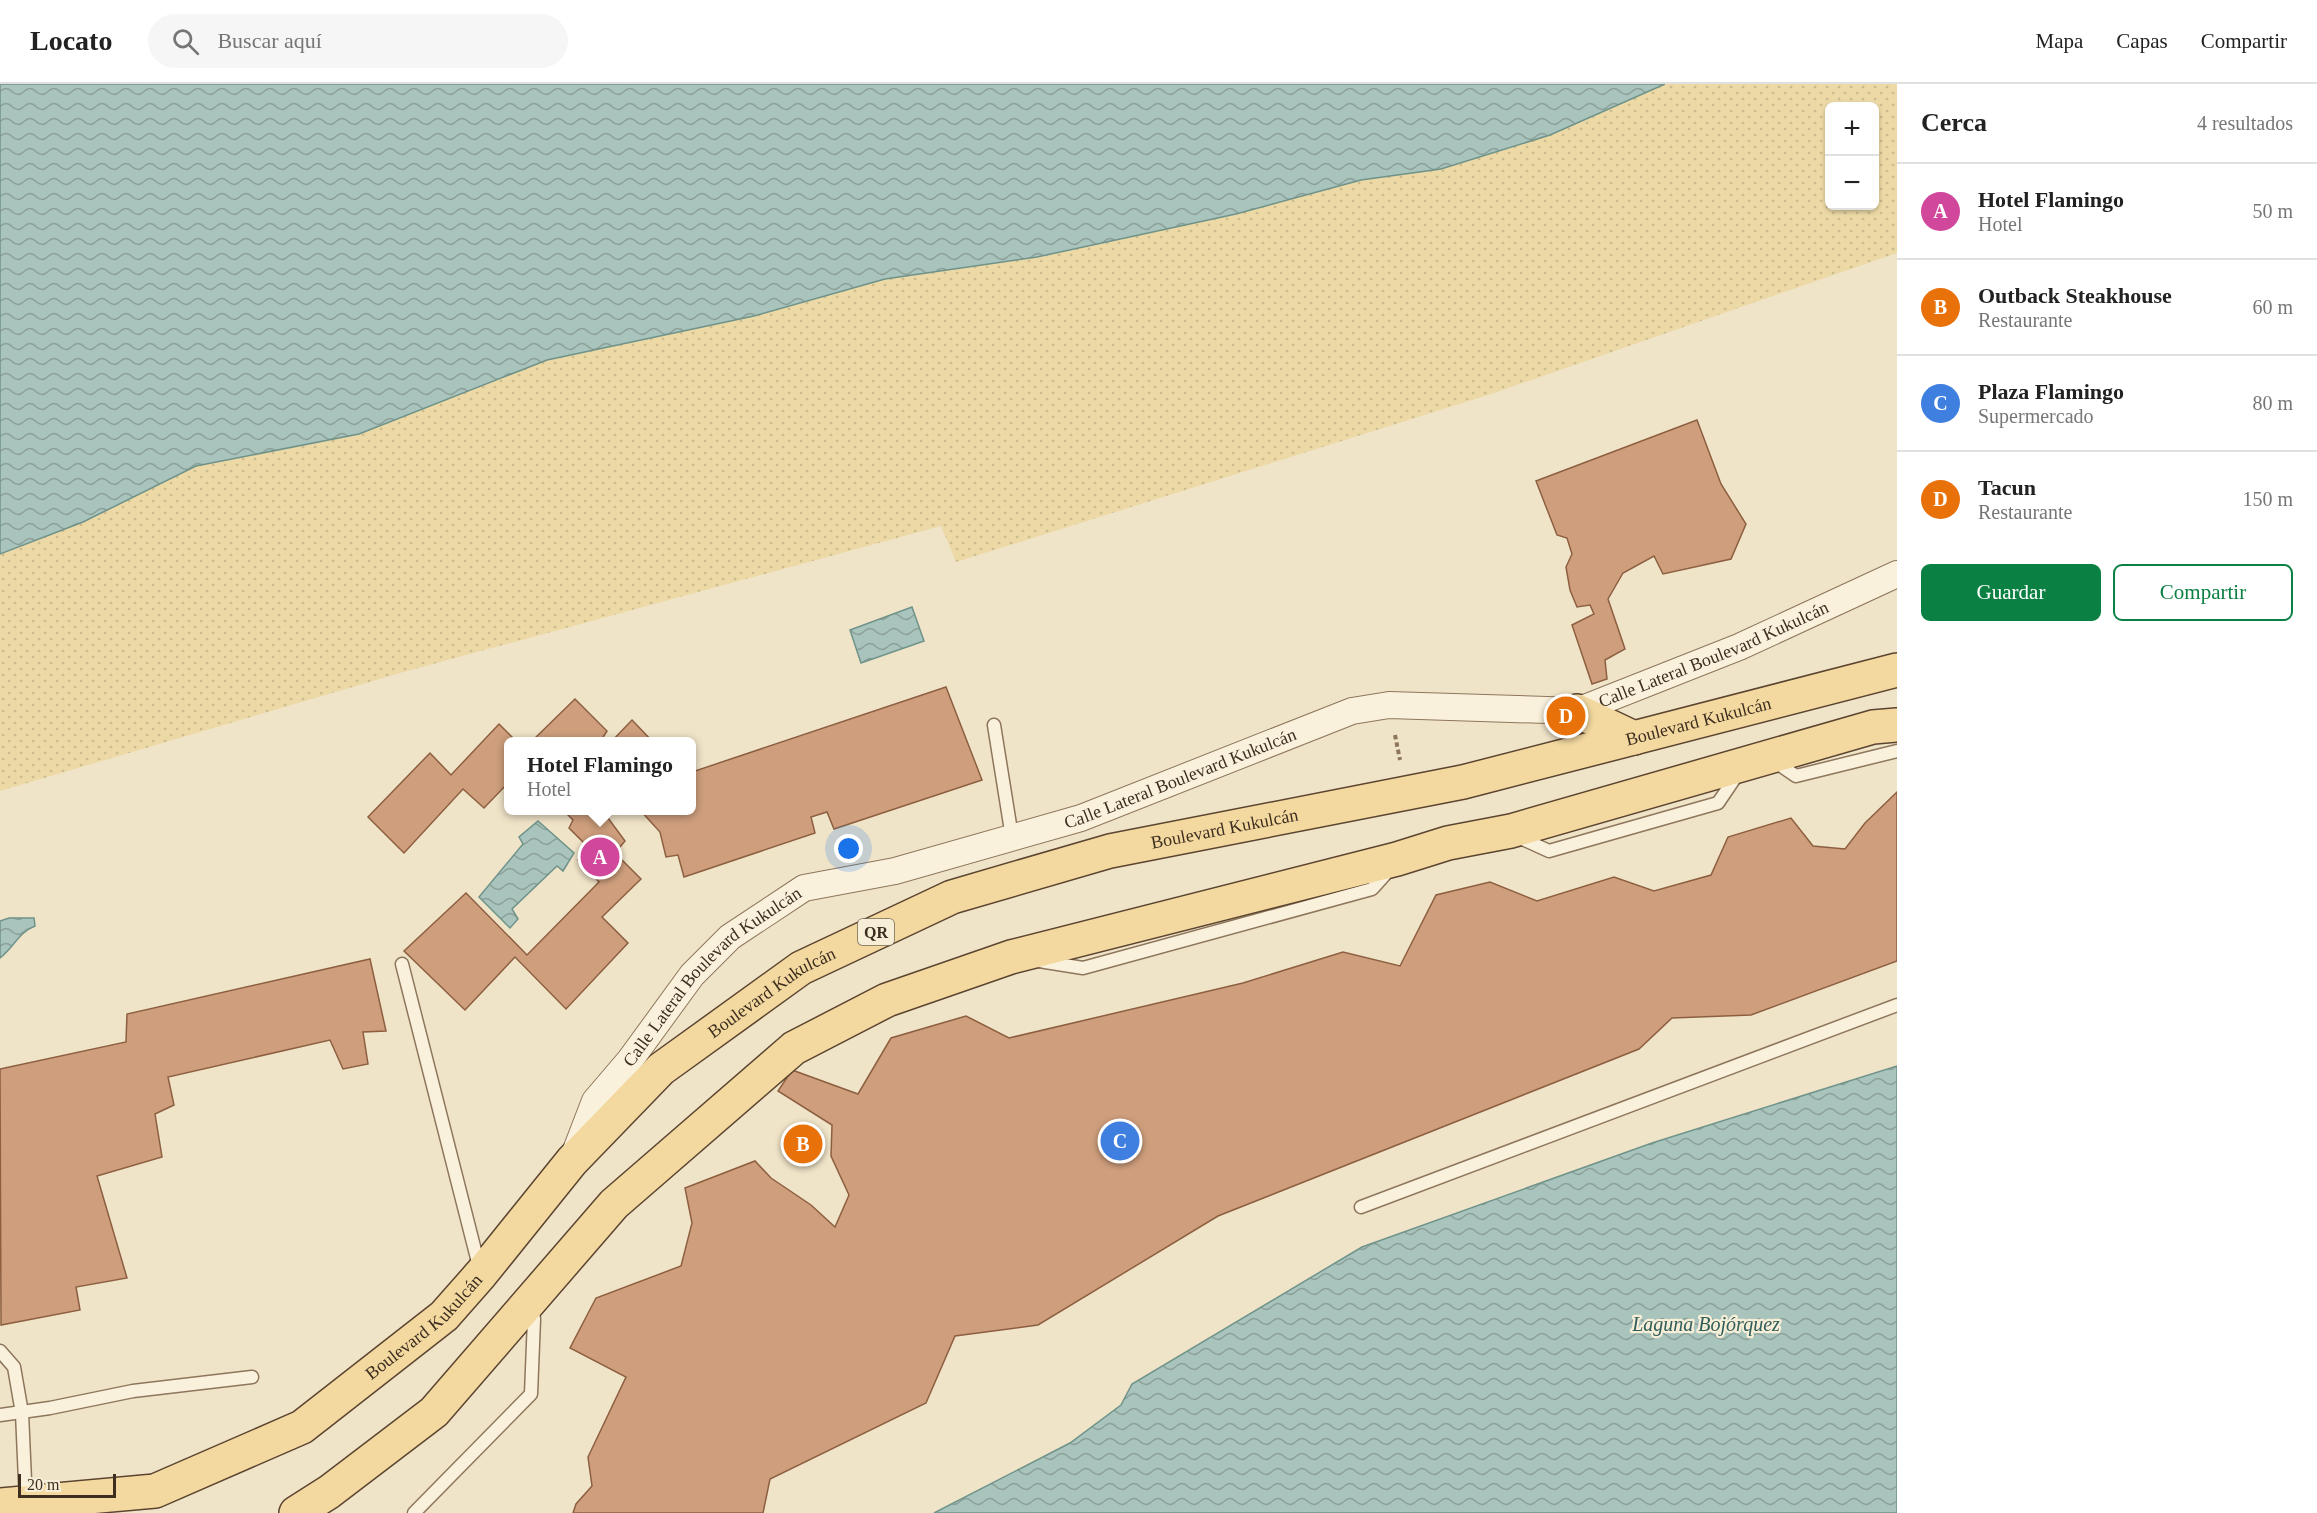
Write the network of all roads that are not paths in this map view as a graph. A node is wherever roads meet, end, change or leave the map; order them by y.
1 (1897, 574) edge
2 (1897, 670) edge
3 (1577, 711) junction
4 (994, 725) dead end
5 (1897, 725) edge
6 (1634, 738) junction
7 (1897, 751) edge
8 (1758, 761) junction
9 (1012, 837) junction
10 (402, 963) dead end
11 (1897, 1005) edge
12 (572, 1161) junction
13 (1361, 1207) dead end
14 (481, 1274) junction
15 (531, 1302) junction
16 (0, 1351) edge
17 (252, 1377) dead end
18 (22, 1413) junction
19 (0, 1415) edge
20 (17, 1506) edge
21 (296, 1513) edge
22 (414, 1513) edge

1 - 3 street, Calle Lateral Boulevard Kukulcán
2 - 6 main road, Boulevard Kukulcán / QR
3 - 6 main road
3 - 9 street, Calle Lateral Boulevard Kukulcán
4 - 9 lane
5 - 8 main road
6 - 12 main road, Boulevard Kukulcán / QR
7 - 8 lane
8 - 15 main road
9 - 12 street, Calle Lateral Boulevard Kukulcán
10 - 14 lane
11 - 13 lane
12 - 14 main road, Boulevard Kukulcán / QR
14 - 20 main road, Boulevard Kukulcán / QR
15 - 21 main road
15 - 22 lane
16 - 18 lane
17 - 18 lane
18 - 19 lane
18 - 20 lane

